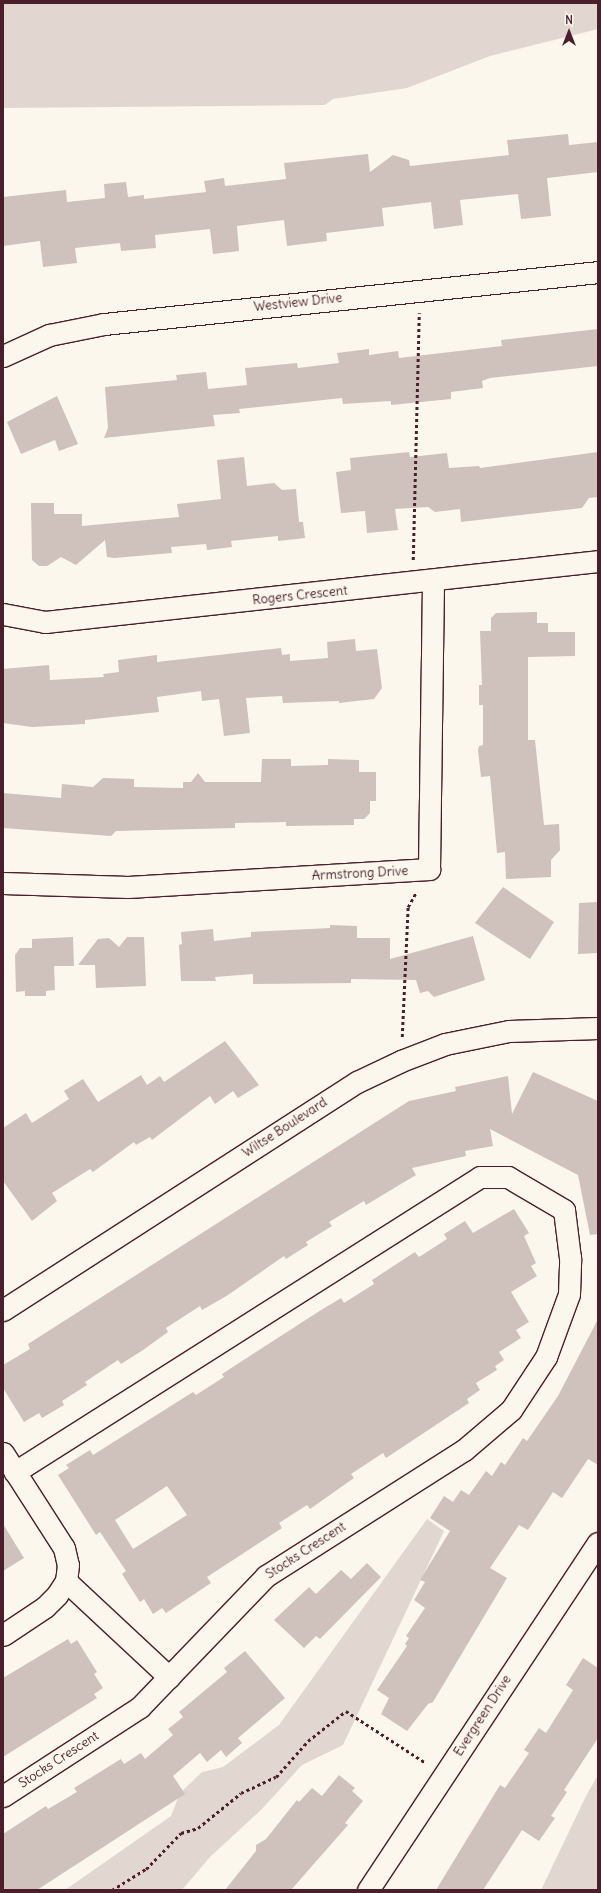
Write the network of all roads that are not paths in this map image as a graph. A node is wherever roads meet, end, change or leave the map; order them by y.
1 (598, 272) edge
2 (3, 356) edge
3 (598, 561) edge
4 (433, 582) junction
5 (3, 614) edge
6 (3, 883) edge
7 (598, 1028) edge
8 (3, 1310) edge
9 (3, 1453) edge
10 (15, 1472) junction
11 (598, 1543) edge
12 (66, 1581) junction
13 (3, 1634) edge
14 (169, 1677) junction
15 (3, 1796) edge
16 (368, 1890) edge

1 - 2 street, Westview Drive
3 - 4 street, Rogers Crescent
4 - 5 street, Rogers Crescent
4 - 6 street, Armstrong Drive
7 - 8 street, Wiltse Boulevard
9 - 10 street
10 - 12 street
10 - 14 street, Stocks Crescent
11 - 16 street, Evergreen Drive
12 - 13 street
12 - 14 street
14 - 15 street, Stocks Crescent

